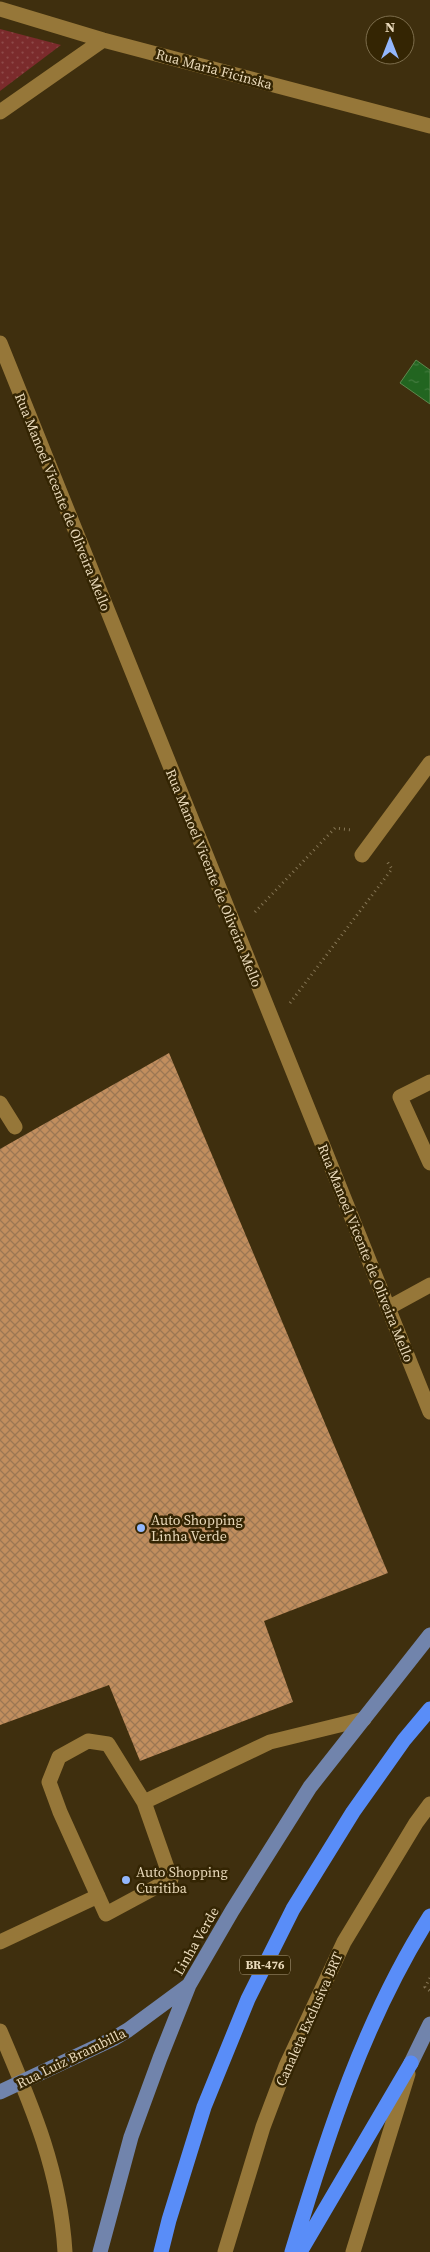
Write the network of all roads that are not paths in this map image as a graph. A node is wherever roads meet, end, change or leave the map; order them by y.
1 (0, 9) edge
2 (103, 40) junction
3 (0, 112) edge
4 (430, 126) edge
5 (0, 343) edge
6 (430, 763) edge
7 (367, 849) road end
8 (430, 1082) edge
9 (0, 1103) edge
10 (15, 1127) dead end
11 (430, 1163) edge
12 (430, 1285) edge
13 (388, 1308) junction
14 (430, 1412) edge
15 (430, 1635) edge
16 (430, 1709) edge
17 (364, 1719) junction
18 (144, 1802) junction
19 (430, 1804) edge
20 (98, 1896) junction
21 (430, 1916) edge
22 (0, 1942) edge
23 (189, 1985) junction
24 (430, 2024) edge
25 (0, 2031) edge
26 (411, 2063) junction
27 (22, 2082) junction
28 (0, 2092) edge
29 (65, 2252) edge
30 (100, 2252) edge
31 (161, 2252) edge
32 (225, 2252) edge
33 (292, 2252) edge
34 (300, 2252) edge
35 (353, 2252) edge

1 - 2 street, Rua Maria Ficinska
2 - 3 street
2 - 4 street, Rua Maria Ficinska
5 - 13 street, Rua Manoel Vicente de Oliveira Mello
6 - 7 street
8 - 11 street
9 - 10 street
12 - 13 street
13 - 14 street, Rua Manoel Vicente de Oliveira Mello
15 - 17 main road, Linha Verde
16 - 31 highway, BR-476
17 - 18 street
17 - 23 main road, Linha Verde
18 - 20 street
18 - 20 street
19 - 32 street, Canaleta Exclusiva BRT
20 - 22 street
21 - 33 highway
23 - 27 main road, Rua Luiz Brambilla
23 - 30 main road, Linha Verde
24 - 26 main road
25 - 27 street
26 - 34 highway
26 - 35 street
27 - 28 main road, Rua Luiz Brambilla
27 - 29 street

